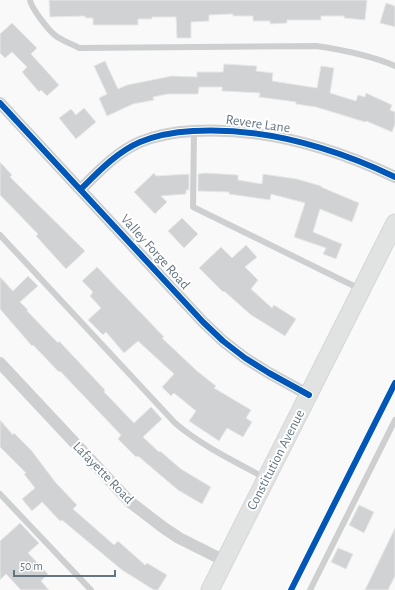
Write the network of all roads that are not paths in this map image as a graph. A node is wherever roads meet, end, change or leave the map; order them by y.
1 (30, 0) edge
2 (395, 66) edge
3 (0, 103) edge
4 (194, 131) junction
5 (395, 177) edge
6 (81, 189) junction
7 (395, 223) edge
8 (0, 235) edge
9 (362, 290) junction
10 (0, 363) edge
11 (310, 394) junction
12 (395, 420) edge
13 (266, 479) junction
14 (0, 494) edge
15 (225, 561) junction
16 (91, 590) edge
17 (210, 590) edge
18 (310, 590) edge

1 - 2 lane
3 - 6 street, Valley Forge Road
4 - 5 street, Revere Lane
4 - 6 street, Revere Lane
4 - 9 lane
6 - 11 street, Valley Forge Road
7 - 9 main road, Constitution Avenue
8 - 13 lane
9 - 11 main road, Constitution Avenue
10 - 15 street, Lafayette Road
11 - 13 main road, Constitution Avenue
12 - 18 lane
13 - 15 main road, Constitution Avenue
14 - 16 lane
15 - 17 main road, Constitution Avenue

